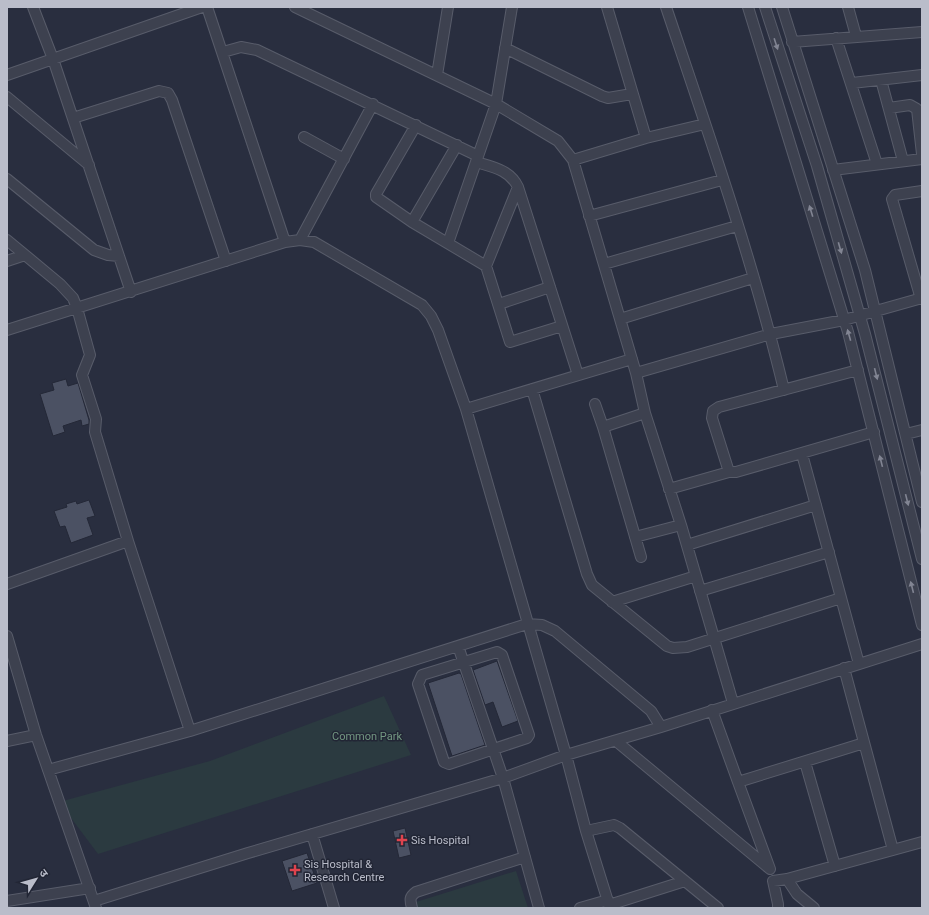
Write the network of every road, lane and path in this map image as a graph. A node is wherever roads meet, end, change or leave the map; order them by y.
1 (33, 7) edge
2 (207, 7) edge
3 (295, 7) edge
4 (512, 7) edge
5 (607, 7) edge
6 (666, 7) edge
7 (748, 7) edge
8 (765, 7) edge
9 (782, 7) edge
10 (848, 7) edge
11 (198, 8) edge
12 (446, 8) edge
13 (922, 32) edge
14 (856, 36) junction
15 (836, 38) junction
16 (792, 42) junction
17 (505, 48) junction
18 (223, 52) junction
19 (53, 59) junction
20 (7, 75) edge
21 (922, 75) edge
22 (437, 76) junction
23 (881, 80) junction
24 (852, 83) junction
25 (632, 94) junction
26 (7, 97) edge
27 (373, 104) junction
28 (496, 104) junction
29 (889, 108) junction
30 (73, 118) junction
31 (705, 124) junction
32 (416, 125) junction
33 (304, 137) dead end
34 (646, 138) junction
35 (457, 145) junction
36 (922, 154) edge
37 (344, 159) junction
38 (477, 159) junction
39 (922, 159) edge
40 (573, 160) junction
41 (903, 161) junction
42 (877, 164) junction
43 (89, 165) junction
44 (833, 170) junction
45 (7, 179) edge
46 (722, 180) junction
47 (518, 187) junction
48 (922, 191) edge
49 (589, 216) junction
50 (412, 222) junction
51 (737, 226) junction
52 (7, 240) edge
53 (300, 240) junction
54 (285, 242) junction
55 (448, 244) junction
56 (25, 255) junction
57 (119, 256) junction
58 (7, 261) edge
59 (226, 261) junction
60 (604, 264) junction
61 (486, 266) junction
62 (918, 272) edge
63 (753, 278) junction
64 (550, 287) junction
65 (131, 292) junction
66 (922, 298) edge
67 (499, 304) junction
68 (77, 308) junction
69 (876, 310) junction
70 (860, 315) junction
71 (620, 318) junction
72 (844, 320) junction
73 (562, 326) junction
74 (7, 330) edge
75 (771, 334) junction
76 (632, 359) junction
77 (858, 370) junction
78 (636, 374) junction
79 (578, 375) junction
80 (532, 389) junction
81 (784, 390) junction
82 (595, 404) dead end
83 (466, 410) junction
84 (645, 413) junction
85 (603, 427) junction
86 (922, 430) edge
87 (874, 432) junction
88 (906, 434) junction
89 (802, 454) junction
90 (729, 472) junction
91 (670, 490) junction
92 (922, 502) edge
93 (816, 505) junction
94 (681, 525) junction
95 (634, 537) junction
96 (128, 541) junction
97 (687, 545) junction
98 (828, 552) junction
99 (641, 557) dead end
100 (922, 559) edge
101 (696, 576) junction
102 (7, 584) edge
103 (700, 591) junction
104 (841, 598) junction
105 (612, 602) junction
106 (527, 624) junction
107 (922, 625) edge
108 (7, 636) edge
109 (714, 638) junction
110 (922, 644) edge
111 (458, 646) junction
112 (464, 662) junction
113 (859, 664) junction
114 (844, 668) junction
115 (733, 703) junction
116 (712, 710) junction
117 (661, 727) junction
118 (190, 731) junction
119 (36, 735) junction
120 (7, 741) edge
121 (616, 741) junction
122 (864, 744) junction
123 (493, 749) junction
124 (566, 755) junction
125 (804, 762) junction
126 (48, 770) junction
127 (503, 778) junction
128 (738, 782) junction
129 (586, 831) junction
130 (312, 834) junction
131 (922, 842) edge
132 (893, 850) junction
133 (525, 857) junction
134 (835, 866) junction
135 (770, 869) junction
136 (787, 879) junction
137 (685, 881) junction
138 (773, 881) junction
139 (90, 888) junction
140 (8, 898) edge
141 (95, 904) edge
142 (609, 904) edge
143 (334, 908) edge
144 (412, 908) edge
145 (539, 908) edge
146 (580, 908) edge
147 (718, 908) edge
148 (778, 908) edge
149 (814, 908) edge

1 - 19 street
2 - 18 street
3 - 22 street
4 - 17 street
5 - 25 street
6 - 31 street
72 -> 7 street
8 -> 70 street
9 - 16 street
10 - 14 street
11 - 19 street
12 - 22 street
13 - 14 street
14 - 15 street
15 - 16 street
15 - 24 street
16 - 44 street
17 - 25 street
17 - 28 street
18 - 27 street
18 - 54 street
19 - 20 street
19 - 30 street
21 - 23 street
22 - 28 street
23 - 24 street
23 - 29 street
24 - 42 street
25 - 34 street
26 - 43 street
27 - 32 street
27 - 37 street
28 - 38 street
28 - 40 street
29 - 36 street
29 - 41 street
30 - 43 street
30 - 59 street
31 - 34 street
31 - 46 street
32 - 35 street
32 - 50 street
33 - 37 street
34 - 40 street
35 - 38 street
35 - 50 street
37 - 53 street
38 - 47 street
38 - 55 street
39 - 41 street
40 - 49 street
41 - 42 street
42 - 44 street
43 - 57 street
44 - 69 street
45 - 57 street
46 - 49 street
46 - 51 street
47 - 61 street
47 - 64 street
48 - 62 street
49 - 60 street
50 - 55 street
51 - 60 street
51 - 63 street
52 - 56 street
53 - 54 street
53 - 83 street
54 - 59 street
55 - 61 street
56 - 58 street
56 - 68 street
57 - 65 street
59 - 65 street
60 - 71 street
61 - 67 street
62 - 66 street
63 - 71 street
63 - 75 street
64 - 67 street
64 - 73 street
65 - 68 street
66 - 69 street
67 - 73 street
68 - 74 street
68 - 96 street
69 - 70 street
69 - 88 street
70 - 72 street
70 -> 100 street
71 - 76 street
72 - 75 street
77 -> 72 street
73 - 79 street
75 - 78 street
75 - 81 street
76 - 78 street
76 - 79 street
77 - 81 street
77 - 87 street
78 - 84 street
79 - 80 street
80 - 83 street
80 - 105 street
81 - 90 street
82 - 85 street
83 - 106 street
84 - 85 street
84 - 91 street
85 - 95 street
86 - 88 street
87 - 89 street
107 -> 87 street
88 - 92 street
89 - 90 street
89 - 93 street
90 - 91 street
91 - 94 street
93 - 97 street
93 - 98 street
94 - 95 street
94 - 97 street
95 - 99 street
96 - 102 street
96 - 118 street
97 - 101 street
98 - 103 street
98 - 104 street
101 - 103 street
101 - 105 street
103 - 109 street
104 - 109 street
104 - 113 street
105 - 109 street
106 - 111 street
106 - 117 street
106 - 124 street
108 - 119 street
109 - 115 street
110 - 113 street
111 - 112 street
111 - 118 street
112 - 123 street
112 - 123 street
112 - 123 street
113 - 114 street
114 - 115 street
114 - 122 street
115 - 116 street
116 - 117 street
116 - 128 street
117 - 121 street
118 - 126 street
119 - 120 street
119 - 126 street
121 - 124 street
121 - 135 street
122 - 125 street
122 - 132 street
123 - 127 street
124 - 127 street
124 - 129 street
125 - 128 street
125 - 134 street
126 - 139 street
127 - 130 street
127 - 133 street
128 - 135 street
129 - 137 street
129 - 142 street
130 - 141 street
130 - 143 street
131 - 132 street
132 - 134 street
133 - 144 street
133 - 145 street
134 - 136 street
135 - 138 street
136 - 138 street
136 - 149 street
137 - 142 street
137 - 147 street
138 - 148 street
139 - 140 street
139 - 141 street
142 - 146 street

